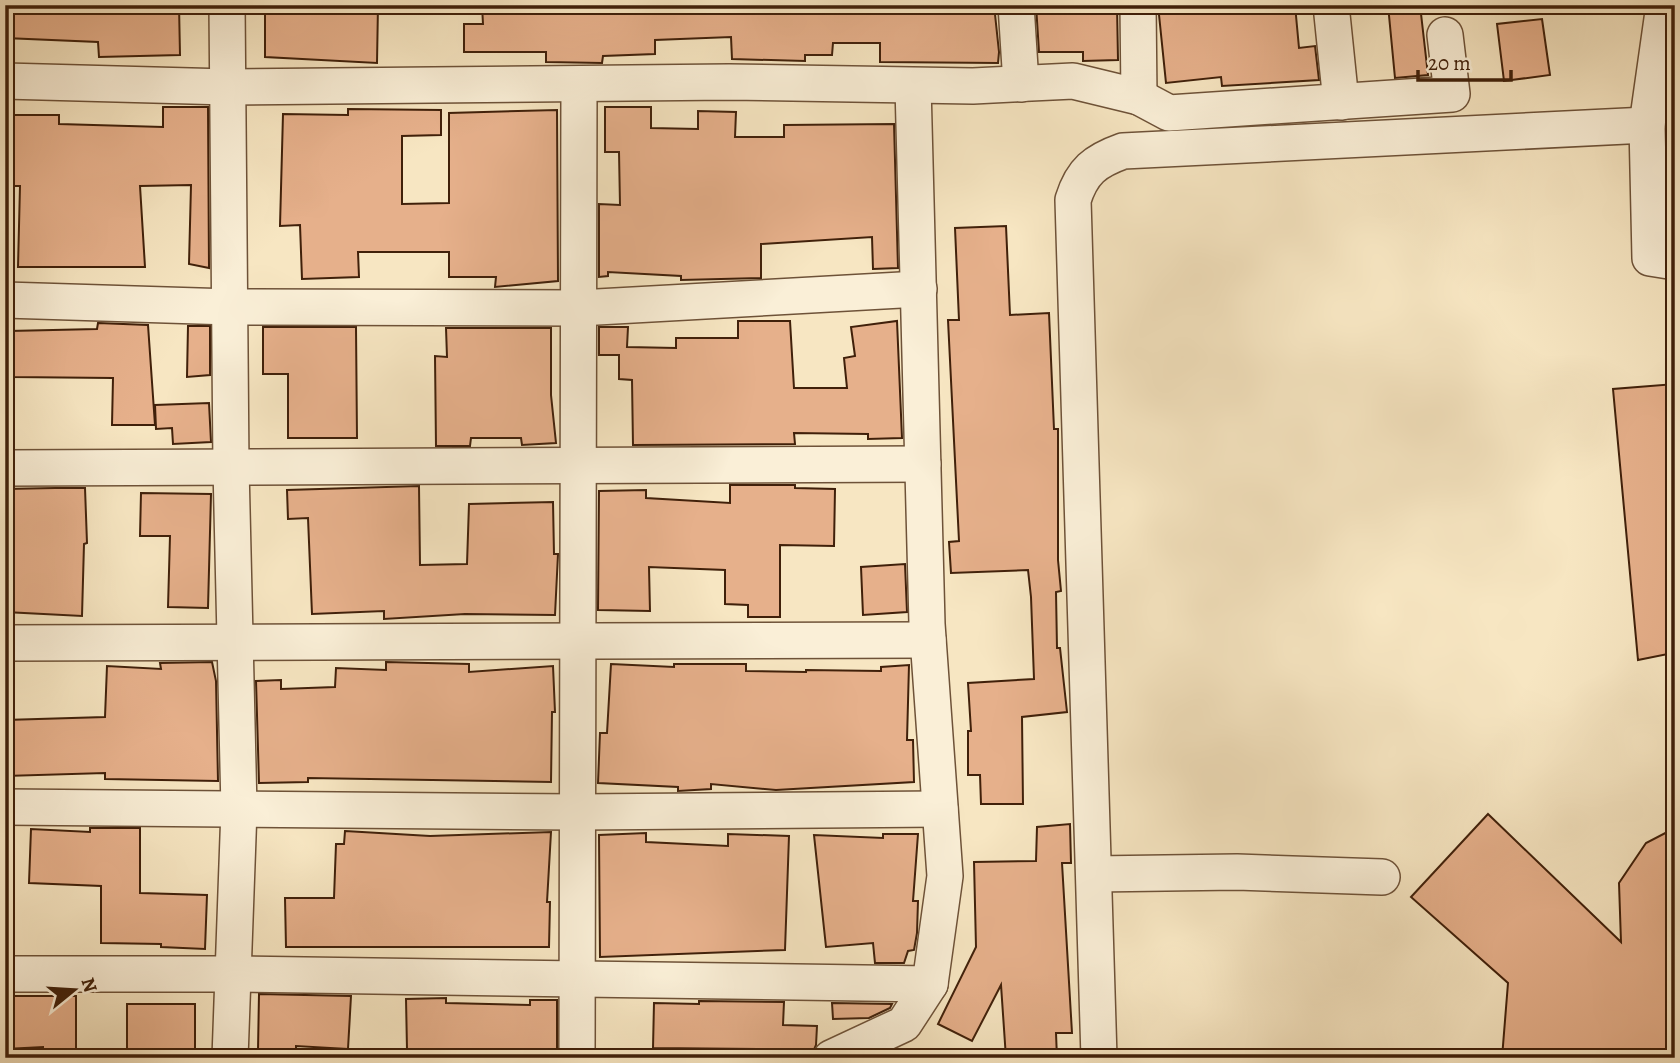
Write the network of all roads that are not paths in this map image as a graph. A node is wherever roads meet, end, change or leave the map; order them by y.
1 (227, 5) edge
2 (1016, 5) edge
3 (1138, 5) edge
4 (1331, 5) edge
5 (1664, 5) edge
6 (1445, 35) dead end
7 (5, 81) edge
8 (579, 84) junction
9 (1021, 84) junction
10 (912, 86) junction
11 (228, 87) junction
12 (1139, 97) junction
13 (1340, 102) junction
14 (1647, 125) junction
15 (1661, 181) edge
16 (1662, 260) edge
17 (919, 289) junction
18 (5, 300) edge
19 (231, 307) junction
20 (579, 308) junction
21 (923, 464) junction
22 (578, 466) junction
23 (232, 467) junction
24 (5, 468) edge
25 (578, 639) junction
26 (928, 640) junction
27 (5, 643) edge
28 (235, 644) junction
29 (5, 807) edge
30 (239, 809) junction
31 (940, 809) junction
32 (578, 812) junction
33 (1094, 874) junction
34 (1382, 877) dead end
35 (5, 974) edge
36 (234, 974) junction
37 (577, 980) junction
38 (930, 984) junction
39 (230, 1058) edge
40 (577, 1058) edge
41 (831, 1058) edge
42 (1099, 1058) edge

1 - 11 street
2 - 9 street
3 - 12 street
4 - 13 street
5 - 14 street
6 - 13 street
7 - 11 street
8 - 10 street
8 - 11 street
8 - 20 street
9 - 10 street
9 - 12 street
10 - 17 street
11 - 19 street
12 - 13 street
14 - 15 street
14 - 33 street
15 - 16 street
17 - 20 street
17 - 21 street
18 - 19 street
19 - 20 street
19 - 23 street
20 - 22 street
21 - 22 street
21 - 26 street
22 - 23 street
22 - 25 street
23 - 24 street
23 - 28 street
25 - 26 street
25 - 28 street
25 - 32 street
26 - 31 street
27 - 28 street
28 - 30 street
29 - 30 street
30 - 32 street
30 - 36 street
31 - 32 street
31 - 38 street
32 - 37 street
33 - 34 street
33 - 42 street
35 - 36 street
36 - 37 street
36 - 39 street
37 - 38 street
37 - 40 street
38 - 41 street

